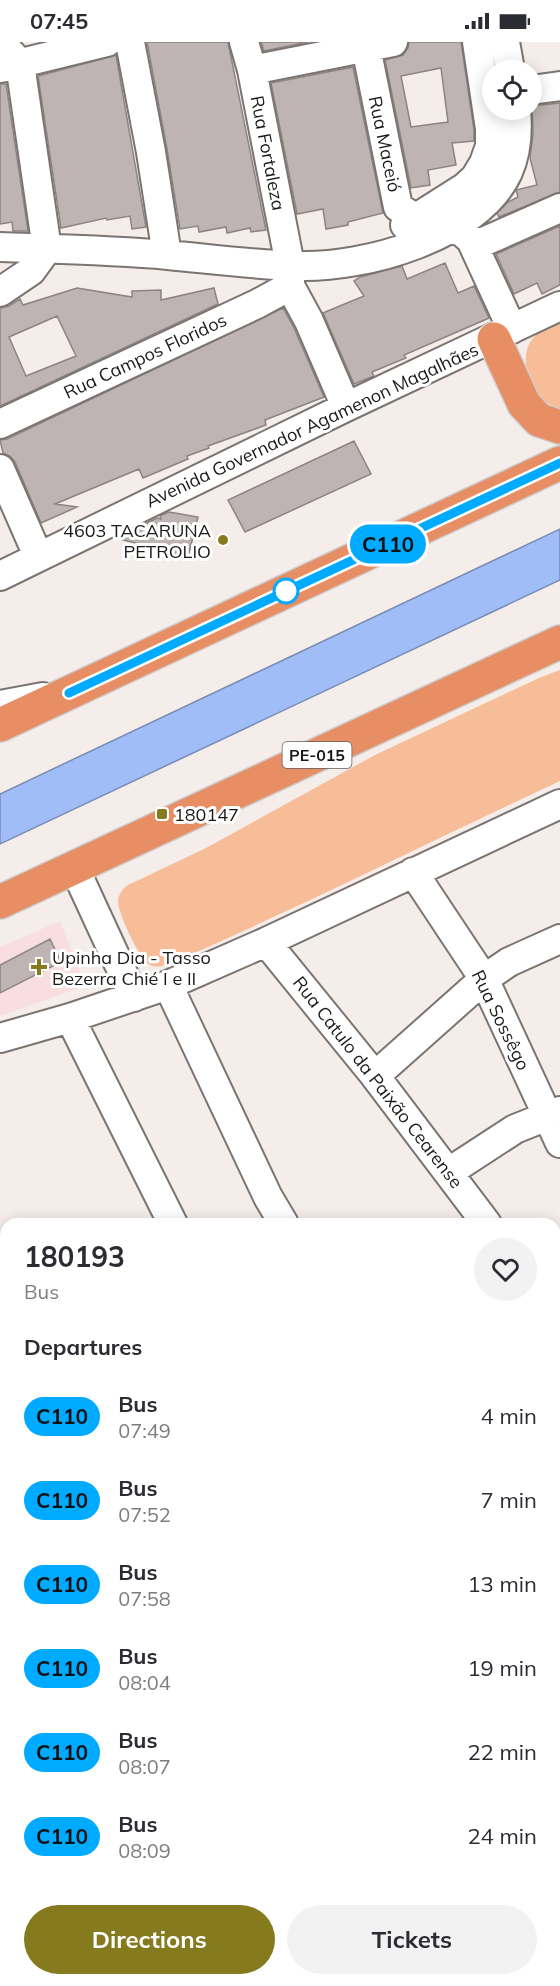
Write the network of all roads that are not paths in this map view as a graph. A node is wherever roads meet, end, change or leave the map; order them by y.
1 (1, 42) edge
2 (107, 42) edge
3 (130, 42) edge
4 (244, 42) edge
5 (477, 42) edge
6 (505, 42) edge
7 (379, 45) edge
8 (508, 60) edge
9 (10, 66) edge
10 (252, 70) junction
11 (560, 86) edge
12 (542, 88) edge
13 (516, 120) edge
14 (560, 208) edge
15 (415, 218) junction
16 (450, 229) junction
17 (0, 246) edge
18 (474, 246) junction
19 (47, 249) junction
20 (167, 255) junction
21 (338, 263) junction
22 (290, 275) junction
23 (0, 292) edge
24 (560, 306) edge
25 (503, 334) junction
26 (346, 407) junction
27 (0, 424) edge
28 (560, 427) edge
29 (560, 463) edge
30 (0, 469) edge
31 (38, 556) junction
32 (0, 576) edge
33 (560, 642) edge
34 (69, 693) junction
35 (0, 705) edge
36 (0, 725) edge
37 (560, 804) edge
38 (75, 869) junction
39 (413, 872) junction
40 (0, 902) edge
41 (560, 939) edge
42 (266, 942) junction
43 (484, 979) junction
44 (168, 985) junction
45 (134, 997) junction
46 (70, 1018) junction
47 (0, 1038) edge
48 (375, 1076) junction
49 (553, 1113) edge
50 (560, 1143) edge
51 (449, 1172) junction
52 (170, 1218) edge
53 (280, 1218) edge
54 (483, 1218) edge

1 - 9 street
2 - 9 street
3 - 20 street
4 - 10 street, Rua Fortaleza
5 - 15 street
6 - 8 street
7 - 10 street
7 - 15 street, Rua Maceió
9 - 19 street
10 - 22 street, Rua Fortaleza
11 - 12 street
13 - 16 street
14 - 18 street
15 - 16 street, Rua Maceió
15 - 21 street
16 - 18 street, Rua Maceió
16 - 21 street
17 - 19 street
18 - 25 street, Rua Maceió
19 - 20 street
19 - 23 street
20 - 22 street
21 - 22 street
22 - 26 street, Rua Fortaleza
22 - 27 street, Rua Campos Floridos
24 - 25 street, Avenida Governador Agamenon Magalhães
25 - 26 street, Avenida Governador Agamenon Magalhães
25 - 28 highway
26 - 31 street, Avenida Governador Agamenon Magalhães
29 - 34 highway
30 - 31 street
31 - 32 street, Avenida Governador Agamenon Magalhães
33 - 38 highway, PE-015
34 - 35 street
34 - 36 highway
37 - 39 street
38 - 40 highway, PE-015
38 - 45 street
39 - 42 street
39 - 43 street, Rua Sossêgo
41 - 43 street
42 - 44 street
42 - 48 street, Rua Catulo da Paixão Cearense
43 - 48 street
43 - 49 street, Rua Sossêgo
44 - 45 street
44 - 53 street
45 - 46 street
46 - 47 street
46 - 52 street
48 - 51 street, Rua Catulo da Paixão Cearense
49 - 50 street, Rua Sossêgo
49 - 51 street
51 - 54 street, Rua Catulo da Paixão Cearense

